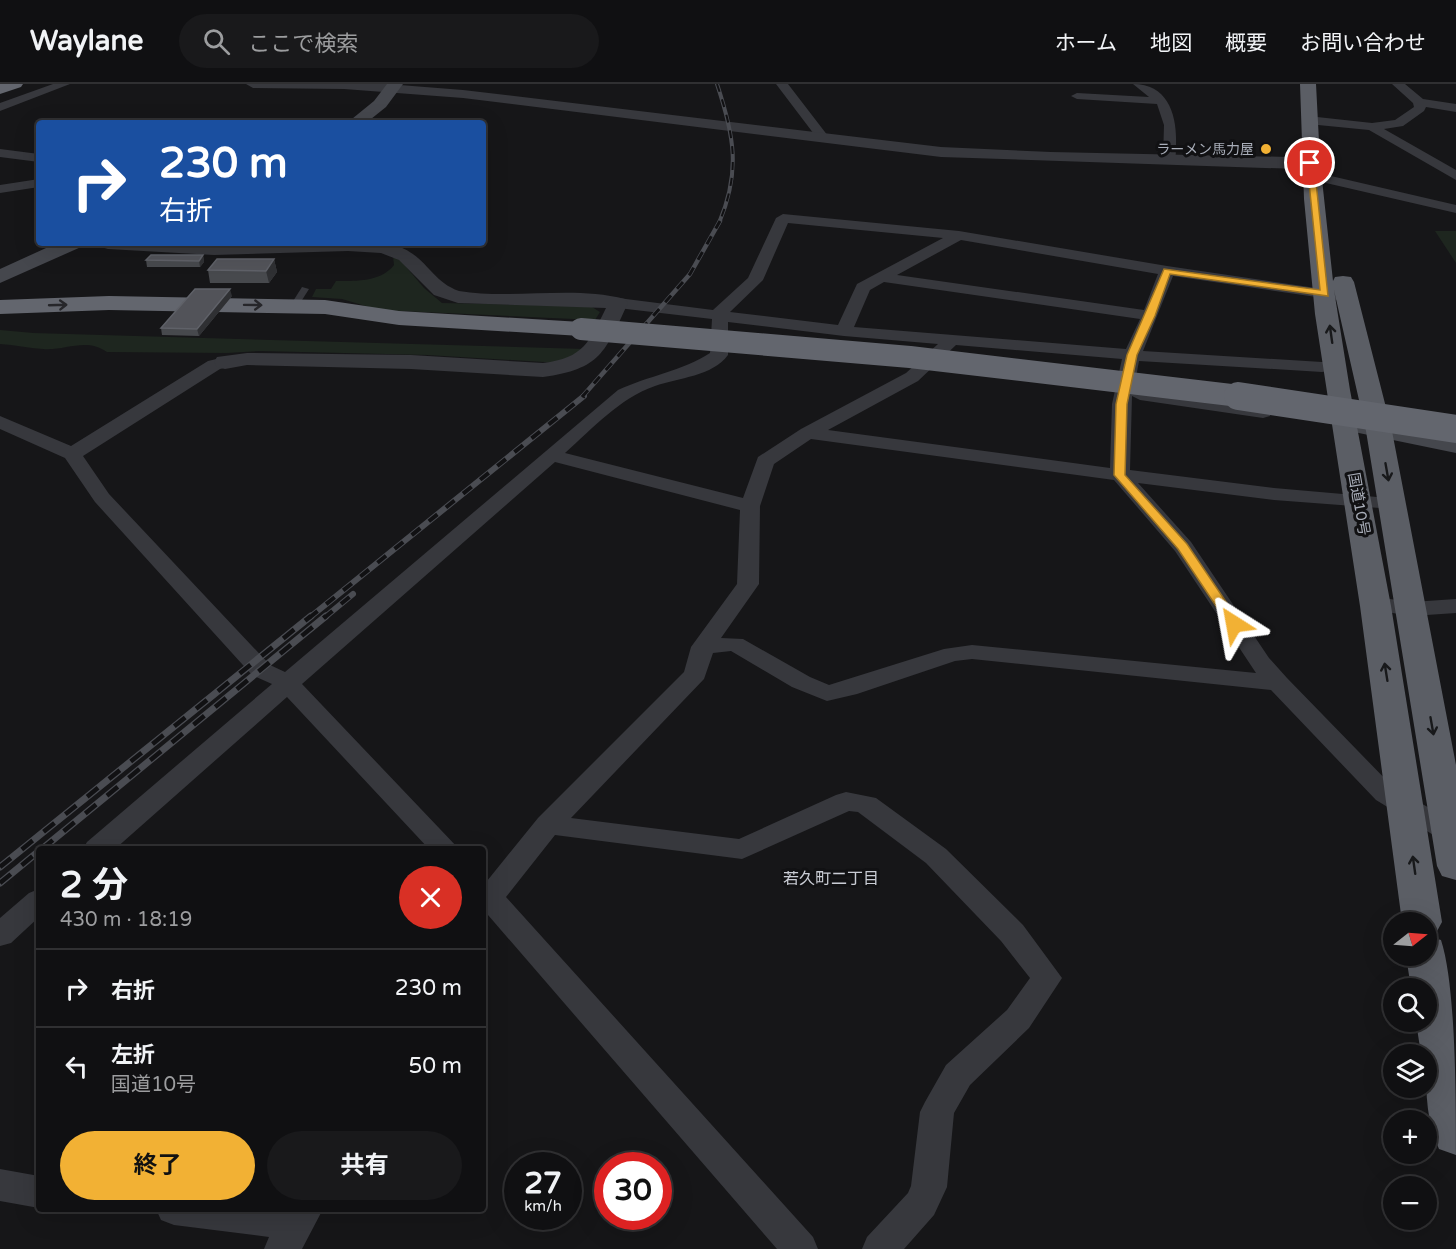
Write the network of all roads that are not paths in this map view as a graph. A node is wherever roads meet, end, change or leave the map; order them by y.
1 (15, 84) edge
2 (64, 84) edge
3 (253, 84) edge
4 (782, 84) edge
5 (1138, 84) edge
6 (1308, 84) edge
7 (1324, 84) edge
8 (1398, 84) edge
9 (393, 86) edge
10 (0, 89) edge
11 (1077, 96) dead end
12 (1161, 101) junction
13 (1419, 102) junction
14 (0, 107) edge
15 (1456, 108) edge
16 (359, 120) edge
17 (1316, 121) junction
18 (1372, 127) junction
19 (824, 139) junction
20 (0, 153) edge
21 (36, 158) edge
22 (1169, 160) junction
23 (1322, 169) junction
24 (1456, 176) edge
25 (36, 183) edge
26 (0, 189) edge
27 (1456, 209) edge
28 (959, 235) junction
29 (67, 246) edge
30 (136, 246) edge
31 (242, 246) edge
32 (343, 246) edge
33 (1167, 271) junction
34 (0, 277) edge
35 (881, 278) junction
36 (1335, 295) junction
37 (618, 303) junction
38 (0, 307) edge
39 (1150, 316) junction
40 (719, 317) junction
41 (0, 322) edge
42 (844, 331) junction
43 (581, 334) junction
44 (952, 340) junction
45 (1132, 355) junction
46 (225, 362) joint
47 (1335, 365) junction
48 (1126, 385) junction
49 (1344, 415) junction
50 (1377, 420) junction
51 (0, 422) edge
52 (1456, 422) edge
53 (1456, 429) edge
54 (808, 433) junction
55 (1456, 442) edge
56 (72, 453) junction
57 (552, 455) junction
58 (1120, 475) junction
59 (1359, 500) junction
60 (1393, 503) junction
61 (750, 506) junction
62 (1375, 604) junction
63 (1456, 606) edge
64 (1412, 609) junction
65 (703, 647) junction
66 (287, 682) junction
67 (1278, 683) junction
68 (1407, 807) junction
69 (548, 825) junction
70 (1450, 832) junction
71 (100, 846) edge
72 (442, 846) edge
73 (1456, 866) edge
74 (486, 896) edge
75 (486, 898) edge
76 (36, 903) edge
77 (1421, 912) edge
78 (0, 935) edge
79 (1429, 966) edge
80 (1450, 1056) edge
81 (1456, 1135) edge
82 (193, 1212) edge
83 (294, 1228) edge
84 (800, 1249) edge
85 (880, 1249) edge

1 - 10 highway
2 - 14 street
3 - 9 street
4 - 19 street
5 - 12 street
6 - 17 highway, 国道10号
7 - 17 highway, 国道10号
8 - 13 street
9 - 16 main road
9 - 19 street
11 - 12 street
12 - 22 street
13 - 15 street
13 - 18 street
17 - 18 street
17 - 23 highway, 国道10号
18 - 24 street
19 - 22 street
20 - 21 street
22 - 23 street
23 - 27 street
23 - 36 highway, 国道10号
25 - 26 street
28 - 33 street
28 - 35 street
28 - 40 street
29 - 34 main road
30 - 31 street
32 - 37 street
33 - 36 street
33 - 39 street
35 - 39 street
35 - 42 street
47 -> 36 highway, 国道10号
36 - 50 highway, 国道10号
37 - 40 street
37 - 46 street
38 -> 43 highway
39 - 45 street
40 - 42 street
40 - 57 street
41 - 43 highway
42 - 44 street
43 - 53 highway, bridge
43 - 55 highway
44 - 45 street
44 - 54 street
45 - 47 street
45 - 48 street
46 - 56 street
47 - 49 highway, 国道10号
48 - 49 street
48 - 58 street
49 - 50 main road
49 - 59 highway, 国道10号
50 - 52 main road
50 - 55 main road
50 -> 60 highway, 国道10号
51 - 56 street
54 - 58 street
54 - 61 street
56 - 66 street
57 - 61 street
57 - 66 street
58 - 59 street
58 - 67 street
59 - 60 street
59 - 62 highway, 国道10号
60 - 64 highway, 国道10号
61 - 65 street
62 - 64 street
68 -> 62 highway, 国道10号
63 - 64 street
64 -> 70 highway, 国道10号
65 - 67 street
65 - 69 street
66 - 71 street
66 - 72 street
67 - 68 street
68 - 70 street
77 -> 68 highway, 国道10号
69 - 74 street
69 - 85 street
70 - 73 highway, 国道10号
75 - 84 street
76 - 78 street
79 - 80 highway
80 - 81 highway
82 - 83 street

